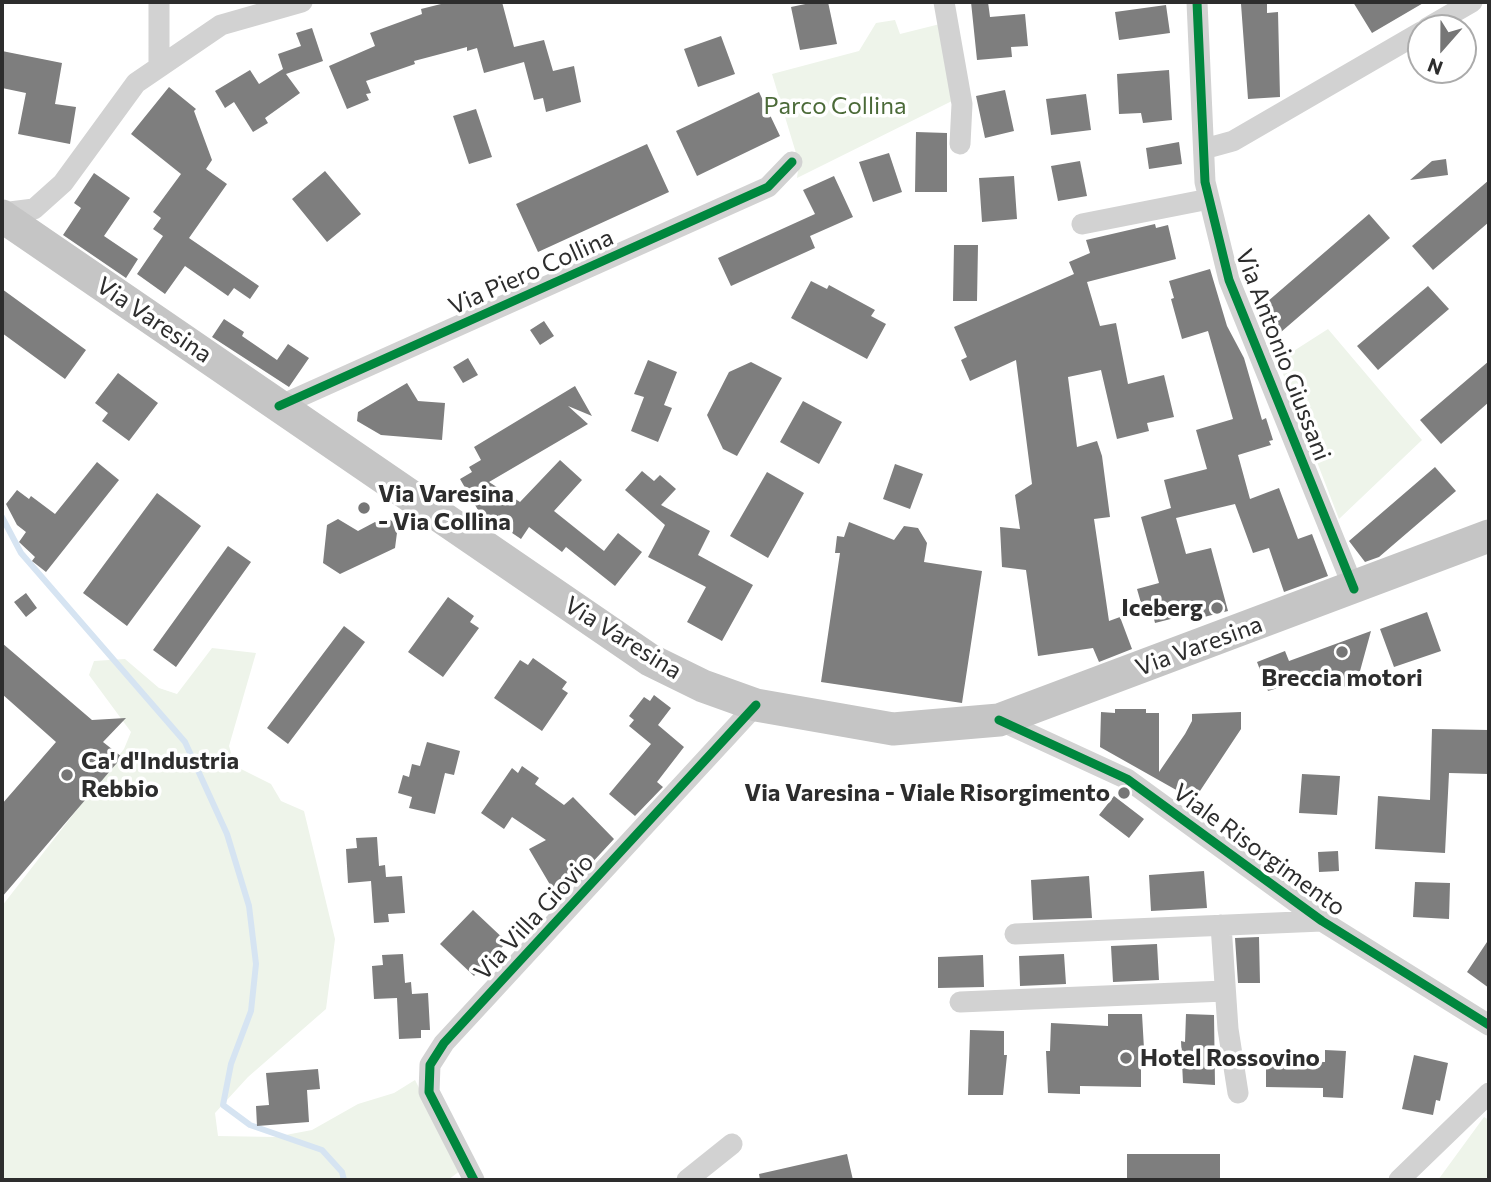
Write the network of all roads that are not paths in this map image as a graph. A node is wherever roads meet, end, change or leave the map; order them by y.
1 (159, 2) edge
2 (302, 2) edge
3 (944, 2) edge
4 (1197, 2) edge
5 (1472, 2) edge
6 (1451, 14) edge
7 (1407, 40) edge
8 (159, 67) junction
9 (960, 144) dead end
10 (1204, 149) junction
11 (792, 162) dead end
12 (1209, 199) junction
13 (2, 214) edge
14 (1082, 224) dead end
15 (279, 406) junction
16 (1489, 536) edge
17 (1354, 589) junction
18 (756, 705) junction
19 (999, 720) junction
20 (1322, 921) junction
21 (1221, 925) junction
22 (1015, 934) dead end
23 (1225, 991) junction
24 (960, 1002) dead end
25 (1489, 1025) edge
26 (1238, 1093) dead end
27 (1489, 1093) edge
28 (732, 1144) dead end
29 (474, 1180) edge
30 (687, 1180) edge
31 (1399, 1180) edge

1 - 8 street
2 - 8 street
3 - 9 street
4 - 10 street, Via Antonio Giussani
5 - 6 street
7 - 10 street
8 - 13 street
10 - 12 street, Via Antonio Giussani
11 - 15 street, Via Piero Collina
12 - 14 street
12 - 17 street, Via Antonio Giussani
13 - 15 main road, Via Varesina
15 - 18 main road, Via Varesina
16 - 17 main road, Via Varesina
17 - 19 main road, Via Varesina
18 - 19 main road, Via Varesina
18 - 29 street, Via Villa Giovio
19 - 20 street, Viale Risorgimento
20 - 21 street
20 - 25 street, Viale Risorgimento
21 - 22 street
21 - 23 street
23 - 24 street
23 - 26 street
27 - 31 street
28 - 30 street

